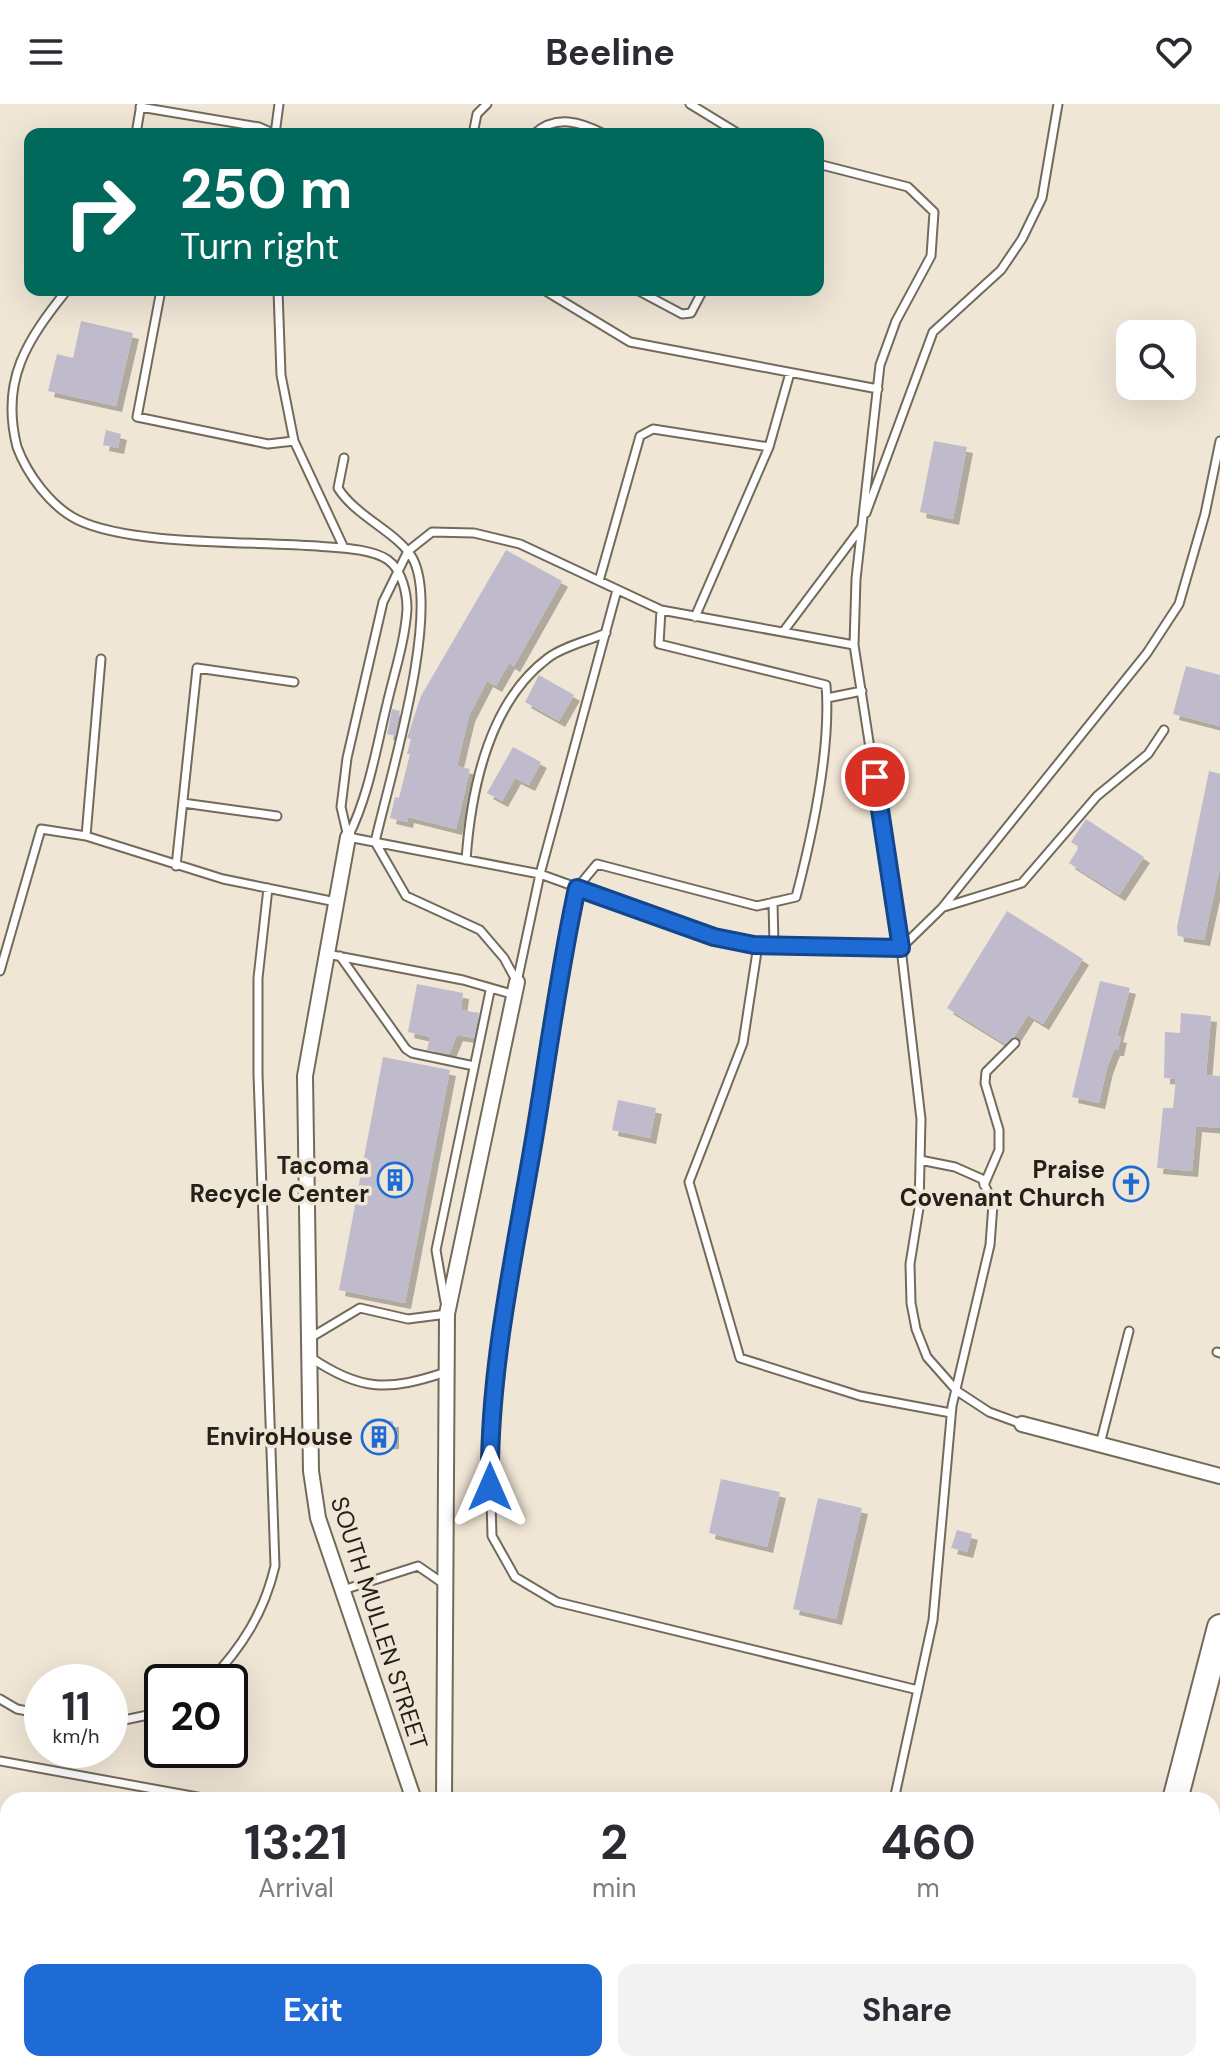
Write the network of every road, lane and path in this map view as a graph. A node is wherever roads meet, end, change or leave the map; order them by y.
1 (279, 104) edge
2 (487, 104) edge
3 (690, 104) edge
4 (1058, 104) edge
5 (141, 105) edge
6 (137, 128) edge
7 (261, 128) edge
8 (276, 128) edge
9 (474, 128) edge
10 (541, 128) edge
11 (593, 128) edge
12 (729, 128) edge
13 (824, 166) edge
14 (62, 296) edge
15 (160, 296) edge
16 (278, 296) edge
17 (554, 296) edge
18 (648, 296) edge
19 (700, 296) edge
20 (790, 373) junction
21 (878, 389) junction
22 (294, 441) junction
23 (1220, 441) edge
24 (769, 447) junction
25 (344, 458) dead end
26 (861, 528) junction
27 (344, 548) junction
28 (408, 551) junction
29 (397, 570) junction
30 (599, 581) junction
31 (617, 590) junction
32 (661, 610) junction
33 (695, 617) junction
34 (783, 632) junction
35 (606, 633) junction
36 (854, 645) junction
37 (101, 659) dead end
38 (294, 682) dead end
39 (862, 691) junction
40 (827, 698) junction
41 (1164, 730) dead end
42 (183, 803) junction
43 (277, 816) dead end
44 (86, 836) junction
45 (348, 837) junction
46 (375, 842) junction
47 (466, 860) junction
48 (176, 866) junction
49 (540, 874) junction
50 (268, 888) junction
51 (577, 888) junction
52 (336, 902) junction
53 (773, 902) junction
54 (942, 908) junction
55 (758, 945) junction
56 (774, 946) junction
57 (901, 948) junction
58 (334, 955) junction
59 (0, 971) edge
60 (516, 989) junction
61 (490, 991) junction
62 (1015, 1043) dead end
63 (474, 1066) junction
64 (920, 1160) junction
65 (984, 1185) junction
66 (447, 1314) junction
67 (1129, 1331) dead end
68 (310, 1338) junction
69 (310, 1357) junction
70 (446, 1372) junction
71 (957, 1391) junction
72 (951, 1413) junction
73 (1022, 1424) joint
74 (1100, 1444) junction
75 (1220, 1476) edge
76 (446, 1585) junction
77 (343, 1590) junction
78 (1220, 1627) edge
79 (226, 1664) edge
80 (918, 1690) junction
81 (0, 1699) edge
82 (24, 1710) edge
83 (0, 1761) edge
84 (170, 1792) edge
85 (411, 1792) edge
86 (444, 1792) edge
87 (896, 1792) edge
88 (1177, 1792) edge

1 - 8 lane
2 - 9 lane
3 - 12 lane
4 - 26 lane
5 - 6 lane
5 - 7 lane
10 - 11 lane
13 - 21 lane
14 - 27 lane
15 - 22 lane
16 - 22 lane
17 - 20 lane
18 - 19 lane
20 - 21 lane
20 - 24 lane
21 - 26 lane
22 - 27 lane
23 - 54 lane
24 - 30 lane
24 - 33 lane
25 - 28 lane
26 - 34 lane
26 - 36 lane
27 - 29 lane
28 - 29 lane
28 - 30 lane
28 - 46 lane
29 - 45 lane
29 - 45 lane
30 - 31 lane
31 - 32 lane
31 - 35 lane
32 - 33 lane
32 - 40 lane
33 - 34 lane
34 - 36 lane
35 - 47 lane
35 - 49 lane
36 - 39 lane
37 - 44 lane
38 - 42 lane
39 - 40 lane
39 - 57 lane
40 - 53 lane
41 - 54 lane
42 - 43 lane
42 - 48 lane
44 - 48 lane
44 - 59 lane
45 - 46 lane
45 - 52 street, SOUTH MULLEN STREET
46 - 47 lane
46 - 60 lane
47 - 49 lane
48 - 50 lane
49 - 51 lane
49 - 60 lane
50 - 52 lane
50 - 79 lane
51 - 53 lane
51 - 55 lane
51 - 80 lane
52 - 58 street, SOUTH MULLEN STREET
53 - 56 lane
54 - 57 lane
55 - 56 lane
55 - 72 lane
56 - 57 lane
57 - 64 lane
58 - 61 lane
58 - 63 lane
58 - 68 street, SOUTH MULLEN STREET
60 - 61 lane
60 - 66 street, SOUTH MULLEN STREET
61 - 63 lane
62 - 65 lane
63 - 66 lane
64 - 65 lane
64 - 71 lane
65 - 71 lane
66 - 68 lane
66 - 70 street, SOUTH MULLEN STREET
67 - 74 lane
68 - 69 street, SOUTH MULLEN STREET
69 - 70 lane
69 - 77 street, SOUTH MULLEN STREET
70 - 76 street, SOUTH MULLEN STREET
71 - 72 lane
71 - 73 lane
72 - 80 lane
73 - 74 street
74 - 75 street
76 - 77 lane
76 - 86 street, SOUTH MULLEN STREET
77 - 85 street, SOUTH MULLEN STREET
78 - 88 main road
80 - 87 lane
81 - 82 lane
83 - 84 lane

